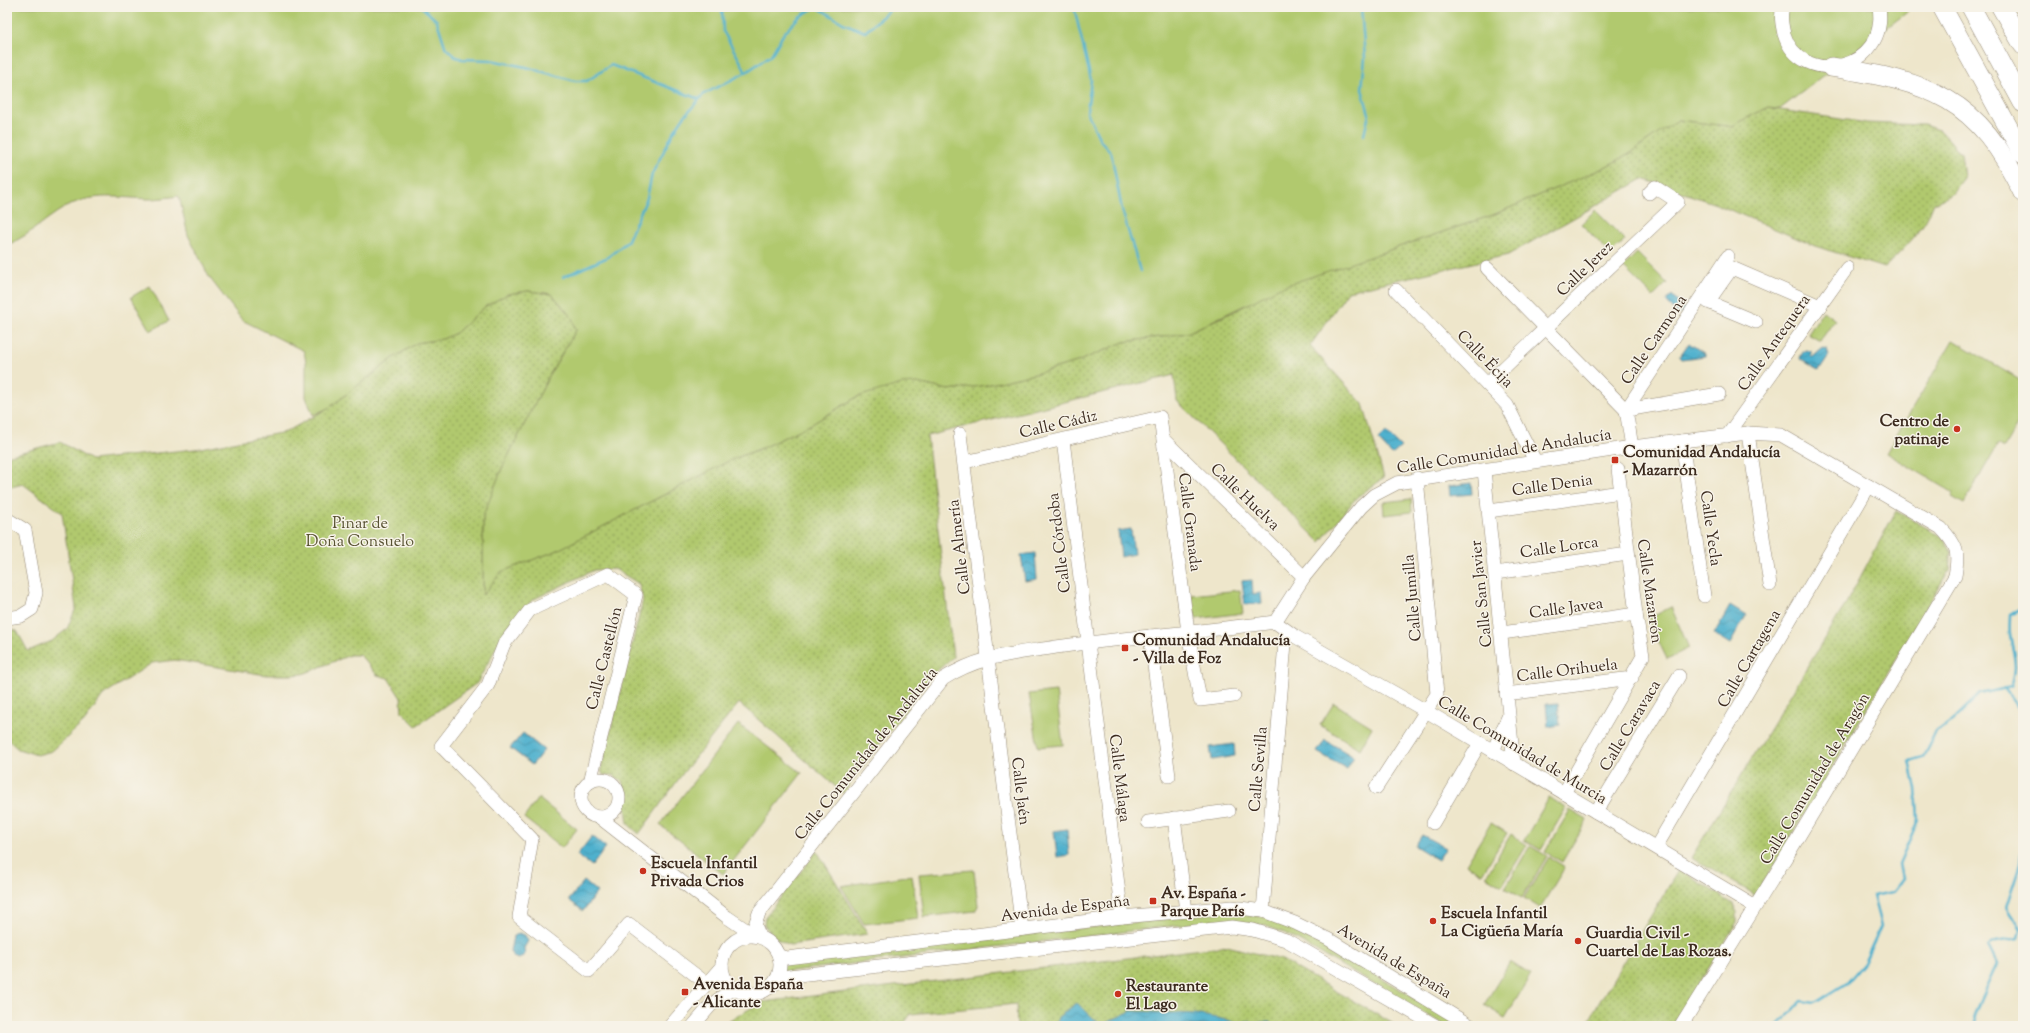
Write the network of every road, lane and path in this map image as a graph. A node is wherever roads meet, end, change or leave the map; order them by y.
1 (1783, 7) edge
2 (1878, 7) edge
3 (1942, 7) edge
4 (1971, 7) edge
5 (2001, 7) edge
6 (2023, 45) edge
7 (1831, 67) junction
8 (2023, 103) edge
9 (2023, 154) edge
10 (1648, 193) dead end
11 (2023, 193) edge
12 (1728, 256) dead end
13 (1487, 268) dead end
14 (1847, 268) dead end
15 (1396, 290) dead end
16 (1820, 306) junction
17 (1756, 322) dead end
18 (1546, 328) junction
19 (1487, 384) junction
20 (1719, 394) dead end
21 (1626, 410) junction
22 (1160, 417) joint
23 (1748, 433) junction
24 (960, 434) dead end
25 (1727, 436) junction
26 (1063, 440) junction
27 (1164, 440) junction
28 (1682, 441) junction
29 (1632, 446) junction
30 (1535, 461) junction
31 (965, 462) junction
32 (1618, 469) dead end
33 (1484, 470) junction
34 (1417, 478) junction
35 (1869, 486) junction
36 (1620, 492) junction
37 (1489, 511) junction
38 (7, 519) edge
39 (1953, 541) joint
40 (1628, 554) junction
41 (1495, 573) junction
42 (1304, 577) junction
43 (1770, 585) dead end
44 (1704, 596) dead end
45 (1636, 614) junction
46 (7, 618) edge
47 (1275, 622) junction
48 (1286, 630) junction
49 (1188, 632) junction
50 (1502, 633) junction
51 (1150, 636) junction
52 (1087, 643) junction
53 (988, 658) junction
54 (1679, 676) dead end
55 (1632, 678) junction
56 (1506, 694) junction
57 (1234, 696) dead end
58 (1426, 711) junction
59 (1508, 715) junction
60 (1480, 744) junction
61 (1493, 751) junction
62 (1514, 764) junction
63 (1169, 776) dead end
64 (590, 782) junction
65 (1376, 788) dead end
66 (1564, 793) junction
67 (619, 800) junction
68 (1229, 811) dead end
69 (1596, 812) junction
70 (599, 817) junction
71 (1174, 818) junction
72 (1148, 822) dead end
73 (1433, 823) dead end
74 (620, 834) junction
75 (1656, 847) junction
76 (1754, 906) junction
77 (1186, 911) junction
78 (1263, 911) junction
79 (759, 913) junction
80 (1122, 917) junction
81 (727, 918) junction
82 (1022, 929) junction
83 (757, 936) junction
84 (732, 943) junction
85 (779, 956) junction
86 (722, 966) junction
87 (706, 983) junction
88 (772, 985) junction
89 (734, 988) junction
90 (670, 1026) edge
91 (693, 1026) edge
92 (1436, 1026) edge
93 (1471, 1026) edge
94 (1681, 1026) edge

1 - 7 street
2 - 7 street
3 - 9 highway
4 - 8 highway
5 - 6 highway
7 - 11 highway
10 - 18 street, Calle Jerez
12 - 21 street, Calle Carmona
13 - 18 street
14 - 16 street, Calle Antequera
15 - 19 street, Calle Écija
16 - 17 street
16 - 25 street, Calle Antequera
18 - 19 street, Calle Jerez
18 - 21 street
19 - 30 street, Calle Écija
20 - 21 street
21 - 29 street, Calle Carmona
22 - 26 street, Calle Cádiz
22 - 27 street, Calle Granada
23 - 25 street, Calle Comunidad de Andalucía
23 - 35 street, Calle Comunidad de Andalucía
23 - 43 street
24 - 31 street, Calle Almería
25 - 28 street, Calle Comunidad de Andalucía
26 - 31 street, Calle Cádiz
26 - 52 street, Calle Córdoba
27 - 42 street, Calle Huelva
27 - 49 street, Calle Granada
28 - 29 street, Calle Comunidad de Andalucía
28 - 44 street, Calle Yecla
29 - 30 street, Calle Comunidad de Andalucía
30 - 33 street, Calle Comunidad de Andalucía
31 - 53 street, Calle Almería
32 - 36 street, Calle Mazarrón
33 - 34 street, Calle Comunidad de Andalucía
33 - 37 street, Calle San Javier
34 - 42 street, Calle Comunidad de Andalucía
34 - 58 street, Calle Jumilla
35 - 39 street, Calle Comunidad de Andalucía
35 - 75 street, Calle Cartagena
36 - 37 street, Calle Denia
36 - 40 street, Calle Mazarrón
37 - 41 street, Calle San Javier
38 - 46 street
39 - 76 street, Calle Comunidad de Aragón
40 - 41 street, Calle Lorca
40 - 45 street, Calle Mazarrón
41 - 50 street, Calle San Javier
42 - 47 street, Calle Comunidad de Andalucía
45 - 50 street, Calle Javea
45 - 55 street, Calle Mazarrón
47 - 48 street, Calle Comunidad de Murcia
47 - 49 street, Calle Comunidad de Andalucía
48 - 58 street, Calle Comunidad de Murcia
48 - 78 street, Calle Sevilla
49 - 51 street, Calle Comunidad de Andalucía
49 - 57 street, Calle Granada
50 - 56 street, Calle San Javier
51 - 52 street, Calle Comunidad de Andalucía
51 - 63 street
52 - 53 street, Calle Comunidad de Andalucía
52 - 80 street, Calle Málaga
53 - 79 street, Calle Comunidad de Andalucía
53 - 82 street, Calle Jaén
54 - 69 street, Calle Caravaca
55 - 56 street, Calle Orihuela
55 - 66 street, Calle Mazarrón
56 - 59 street, Calle San Javier
58 - 60 street, Calle Comunidad de Murcia
58 - 65 street, Calle Jumilla
59 - 61 street, Calle San Javier
59 - 62 street, Calle San Javier
60 - 61 street, Calle Comunidad de Murcia
60 - 73 street
61 - 62 street, Calle Comunidad de Murcia
62 - 66 street, Calle Comunidad de Murcia
64 - 67 street
64 - 70 street
64 - 87 street, Calle Castellón
66 - 69 street, Calle Comunidad de Murcia
67 - 70 street
67 - 74 street
68 - 71 street
69 - 75 street, Calle Comunidad de Murcia
70 - 74 street
71 - 72 street
71 - 77 street
74 - 81 street
75 - 76 street, Calle Comunidad de Murcia
76 - 94 street, Calle Comunidad de Aragón
77 - 78 street, Avenida de España
77 - 80 street, Avenida de España
78 - 93 street, Avenida de España
79 - 81 street
79 - 83 street
80 - 82 street, Avenida de España
81 - 83 street
81 - 84 street
82 - 85 street, Avenida de España
83 - 84 street
83 - 85 street
84 - 86 street
85 - 88 street
86 - 87 street
86 - 89 street
87 - 90 street
88 - 89 street
88 - 92 street
89 - 91 street

